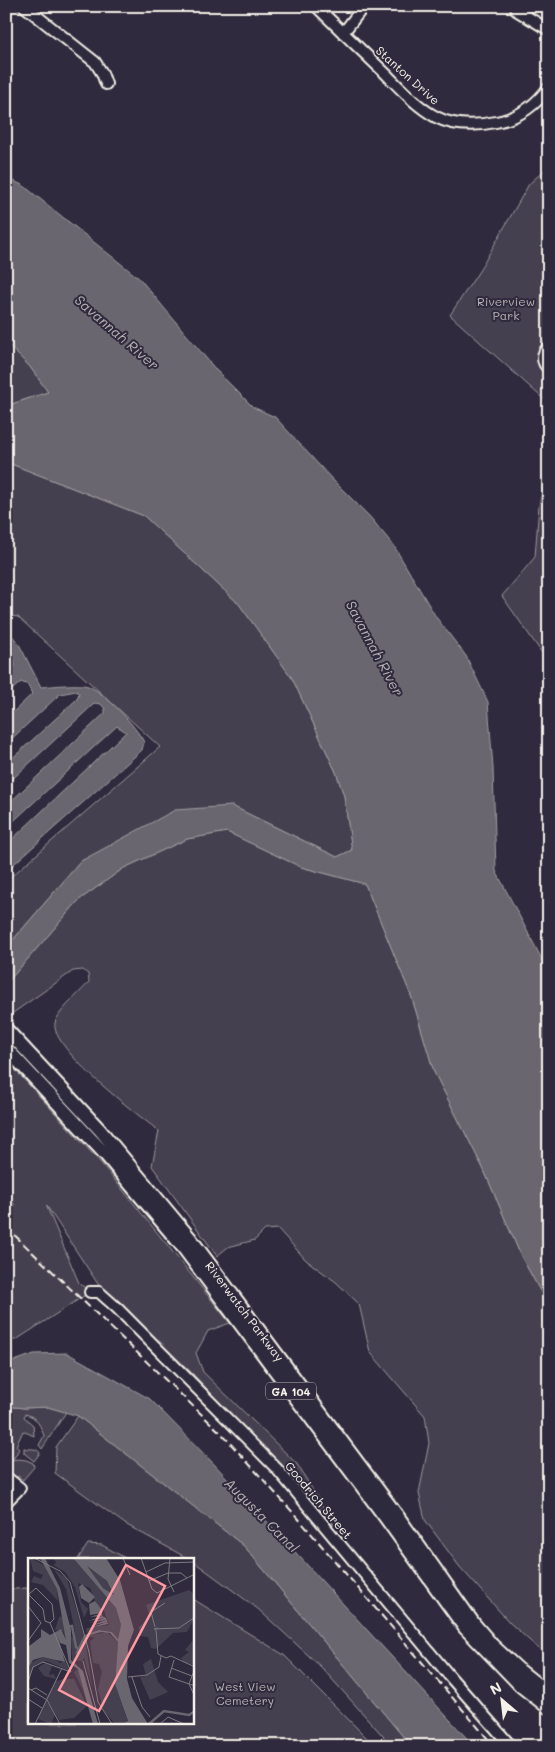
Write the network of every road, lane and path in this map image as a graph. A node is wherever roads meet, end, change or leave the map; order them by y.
1 (24, 6) edge
2 (316, 6) edge
3 (364, 6) edge
4 (516, 10) dead end
5 (549, 30) edge
6 (343, 32) junction
7 (106, 84) dead end
8 (549, 87) edge
9 (549, 346) edge
10 (549, 369) edge
11 (6, 1028) edge
12 (6, 1048) edge
13 (90, 1292) dead end
14 (6, 1477) edge
15 (6, 1502) edge
16 (549, 1694) edge
17 (549, 1708) edge
18 (511, 1746) edge

1 - 7 street
2 - 6 street, Stanton Drive
3 - 6 street
4 - 5 street
6 - 8 street, Stanton Drive
9 - 10 street
11 - 16 main road, Riverwatch Parkway / GA 104
12 - 17 main road, Riverwatch Parkway / GA 104
13 - 18 street, Goodrich Street
14 - 15 street

